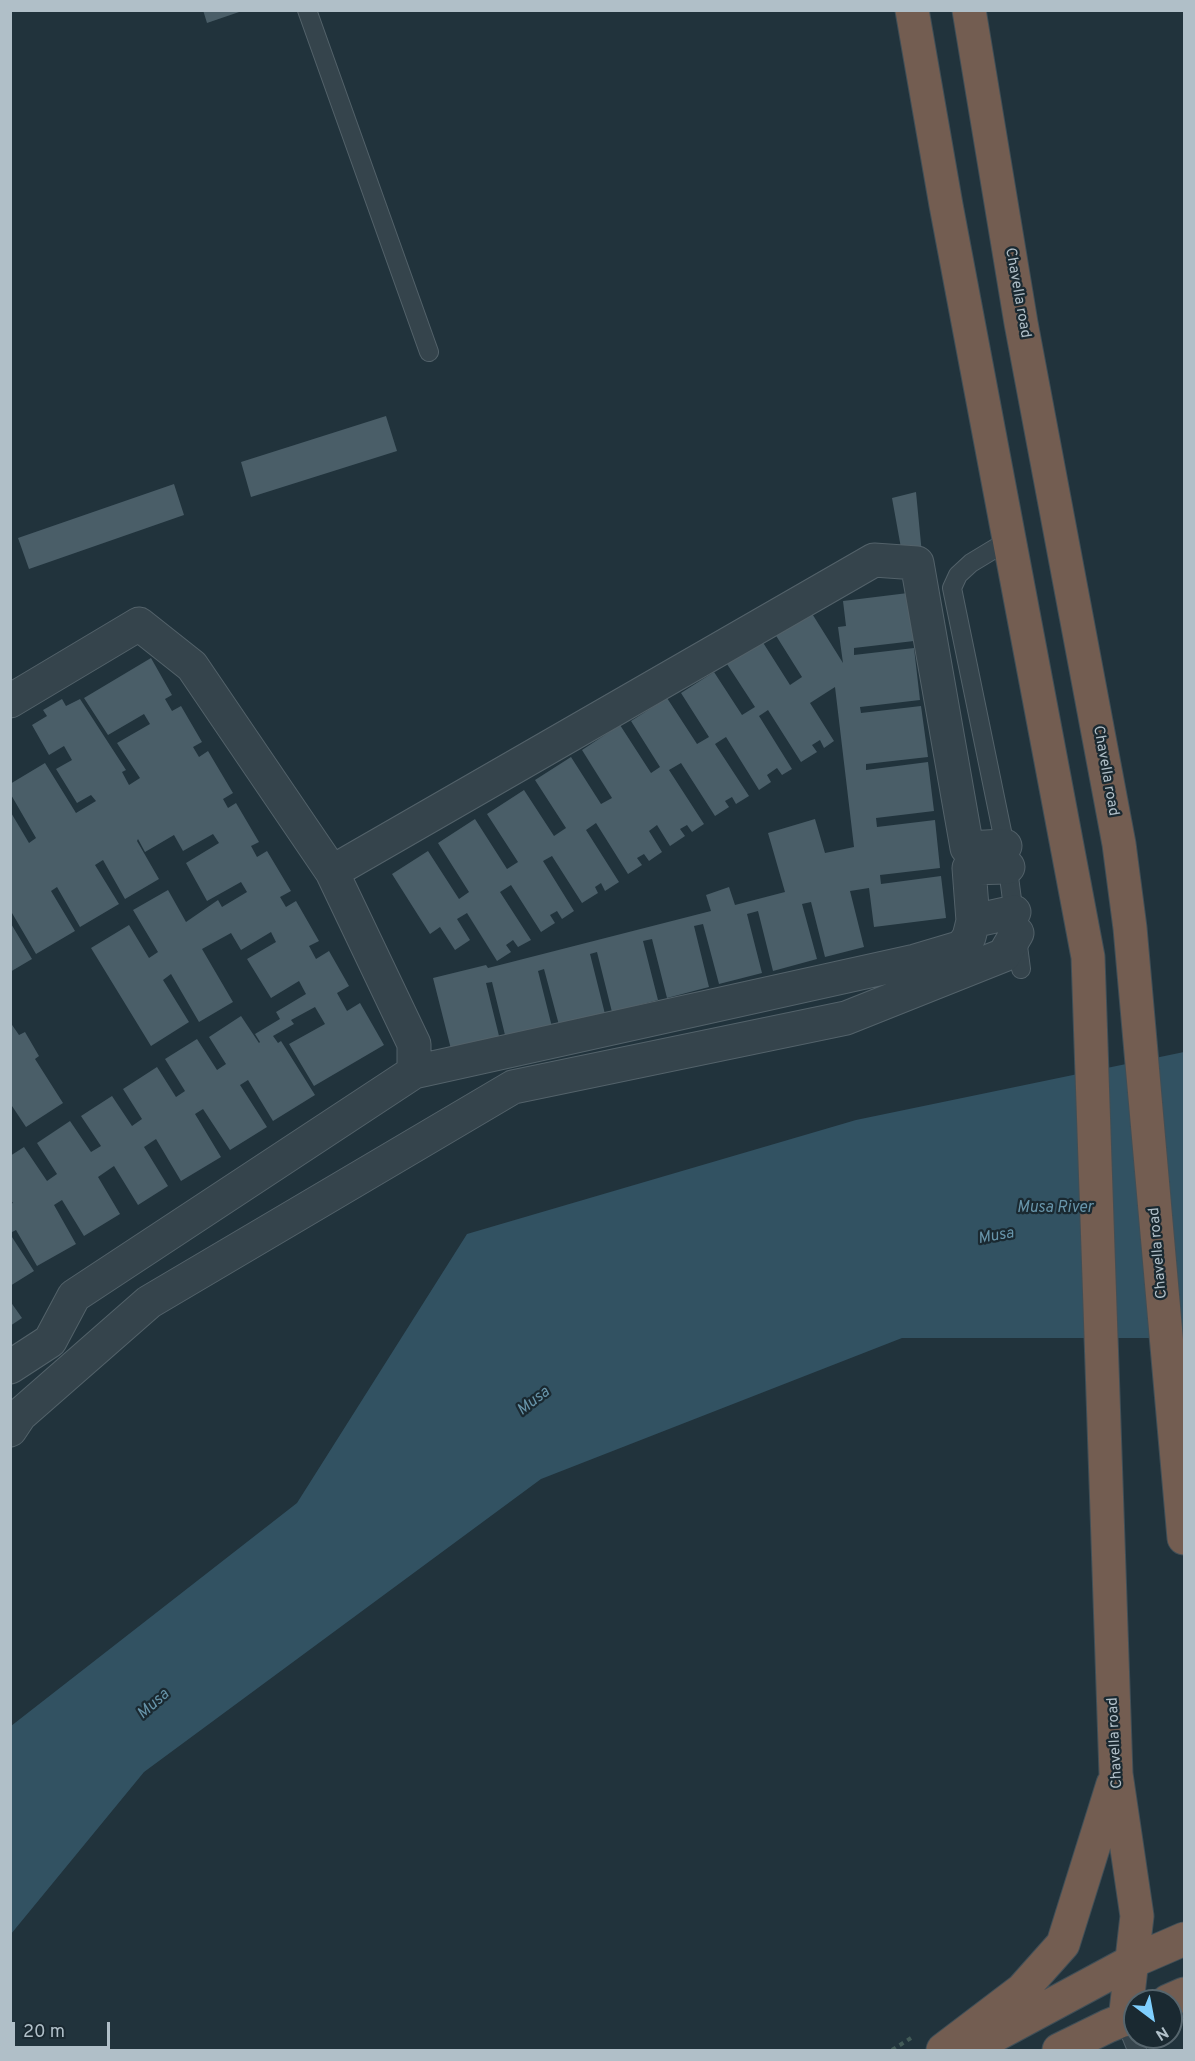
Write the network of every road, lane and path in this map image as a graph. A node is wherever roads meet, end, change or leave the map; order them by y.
1 (307, 10) edge
2 (912, 10) edge
3 (969, 10) edge
4 (429, 352) dead end
5 (1009, 540) junction
6 (10, 701) edge
7 (1007, 856) junction
8 (968, 858) junction
9 (332, 872) junction
10 (973, 921) junction
11 (1015, 922) junction
12 (1021, 969) dead end
13 (414, 1072) junction
14 (10, 1367) edge
15 (10, 1430) edge
16 (1185, 1538) edge
17 (1116, 1774) junction
18 (1185, 1939) edge
19 (1131, 1962) junction
20 (1131, 1989) edge
21 (1123, 2021) edge
22 (943, 2050) edge
23 (967, 2050) edge
24 (1059, 2050) edge

1 - 4 lane
2 - 5 highway
3 - 16 highway, Chavella road
5 - 7 lane
5 - 17 highway, Chavella road
6 - 9 street
7 - 8 street
7 - 11 lane
8 - 9 street
8 - 10 street
9 - 13 street
10 - 11 street
10 - 13 street
11 - 12 lane
11 - 15 street
13 - 14 street
17 - 19 highway, Chavella road
17 - 22 highway
18 - 19 highway
19 - 20 highway, Chavella road
19 - 23 highway
21 - 24 highway

